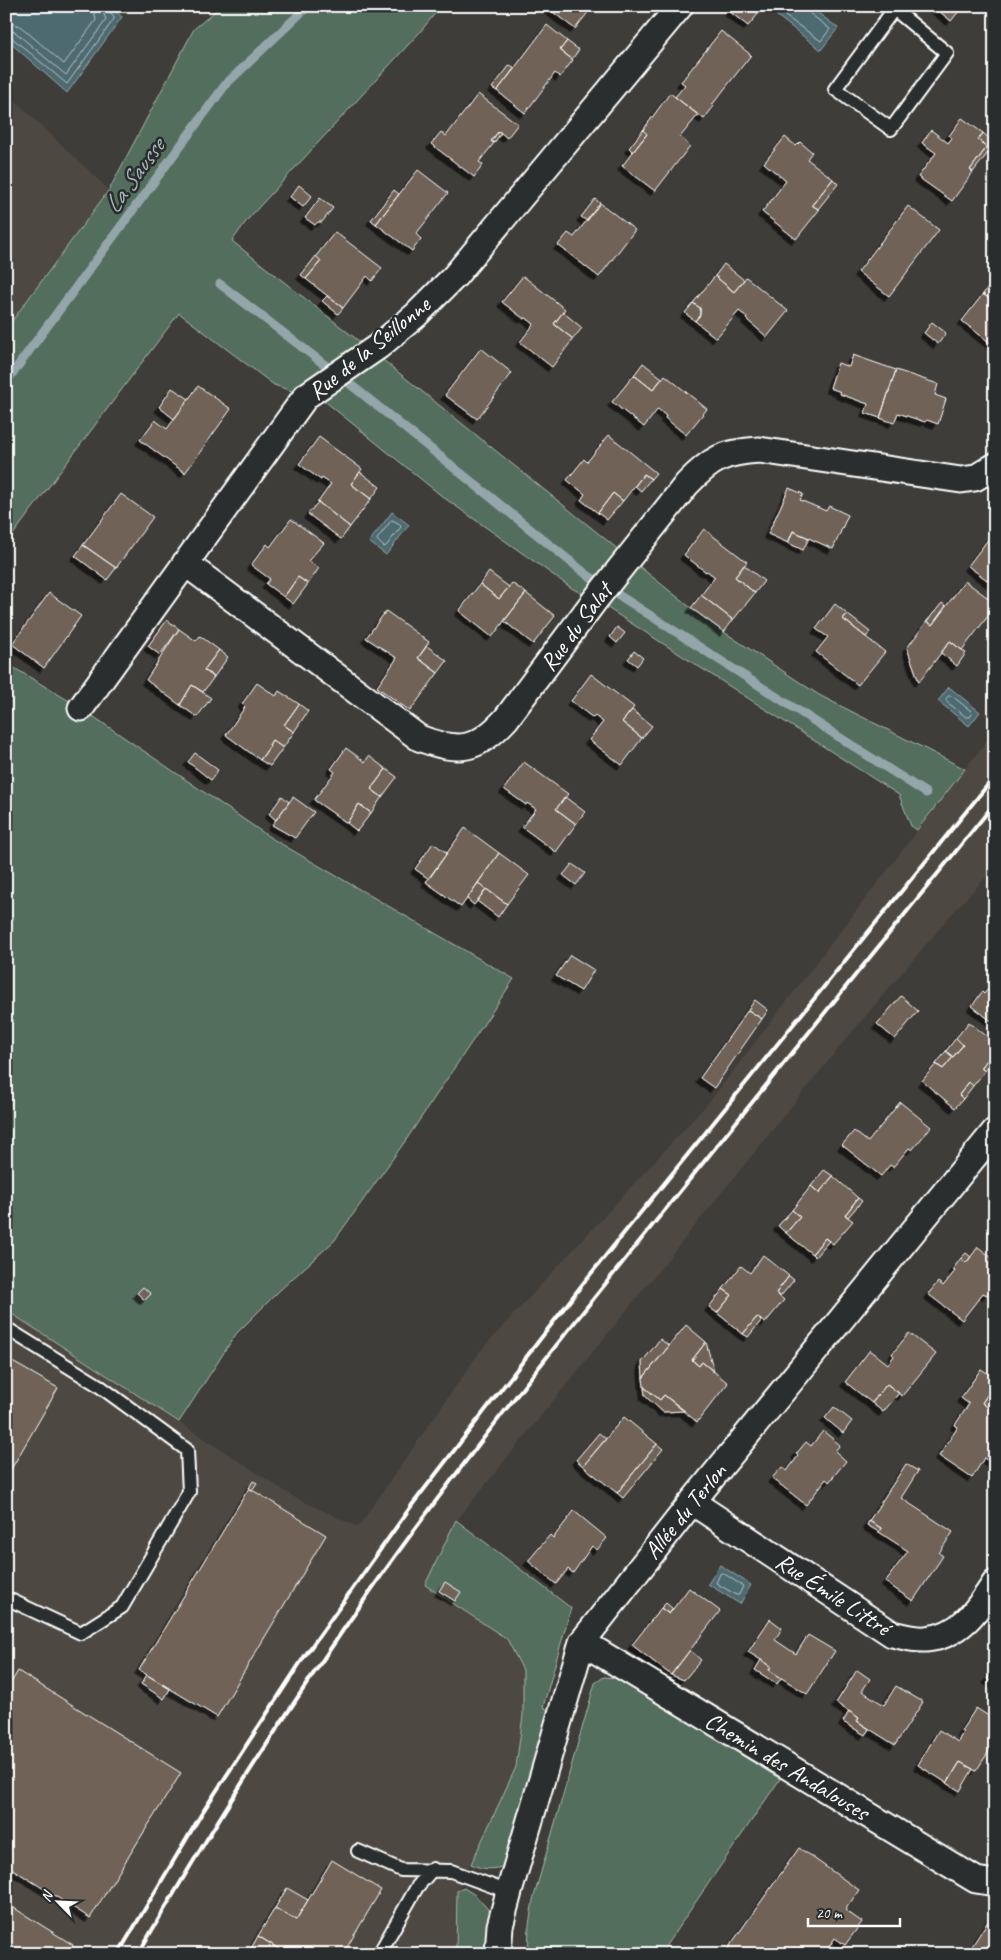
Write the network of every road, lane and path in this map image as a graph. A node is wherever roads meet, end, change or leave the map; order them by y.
1 (680, 6) edge
2 (891, 8) edge
3 (995, 466) edge
4 (185, 563) junction
5 (81, 708) dead end
6 (995, 1131) edge
7 (6, 1328) edge
8 (692, 1502) junction
9 (995, 1583) edge
10 (6, 1598) edge
11 (582, 1642) junction
12 (358, 1851) dead end
13 (433, 1869) junction
14 (995, 1883) edge
15 (509, 1892) junction
16 (379, 1954) edge
17 (498, 1954) edge

1 - 4 street, Rue de la Seillonne
2 - 2 lane
3 - 4 street, Rue du Salat
4 - 5 street, Rue de la Seillonne
6 - 8 street, Allée du Terlon
7 - 10 lane
8 - 9 street, Rue Émile Littré
8 - 11 street, Allée du Terlon
11 - 14 street, Chemin des Andalouses
11 - 15 street, Allée du Terlon
12 - 13 lane
13 - 15 lane
13 - 16 lane
15 - 17 street, Allée du Terlon

